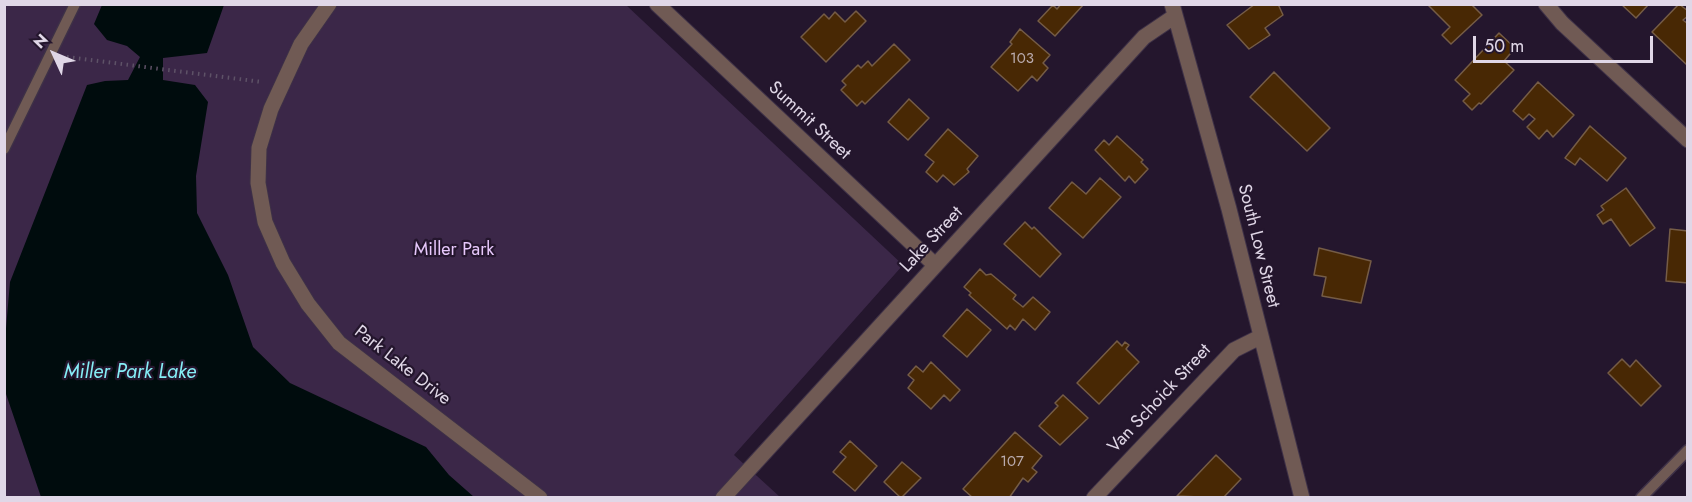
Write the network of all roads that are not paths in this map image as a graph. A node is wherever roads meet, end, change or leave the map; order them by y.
1 (75, 4) edge
2 (329, 4) edge
3 (657, 4) edge
4 (1546, 4) edge
5 (1173, 10) edge
6 (1688, 140) edge
7 (4, 149) edge
8 (935, 265) junction
9 (1260, 337) junction
10 (1688, 450) edge
11 (1298, 496) edge
12 (540, 498) edge
13 (723, 498) edge
14 (1094, 498) edge
15 (1641, 498) edge

1 - 7 lane
2 - 12 street, Park Lake Drive
3 - 8 street, Summit Street
4 - 6 street
5 - 8 street, Lake Street
5 - 9 street, South Low Street
8 - 13 street, Lake Street
9 - 11 street, South Low Street
9 - 14 street, Van Schoick Street
10 - 15 lane

